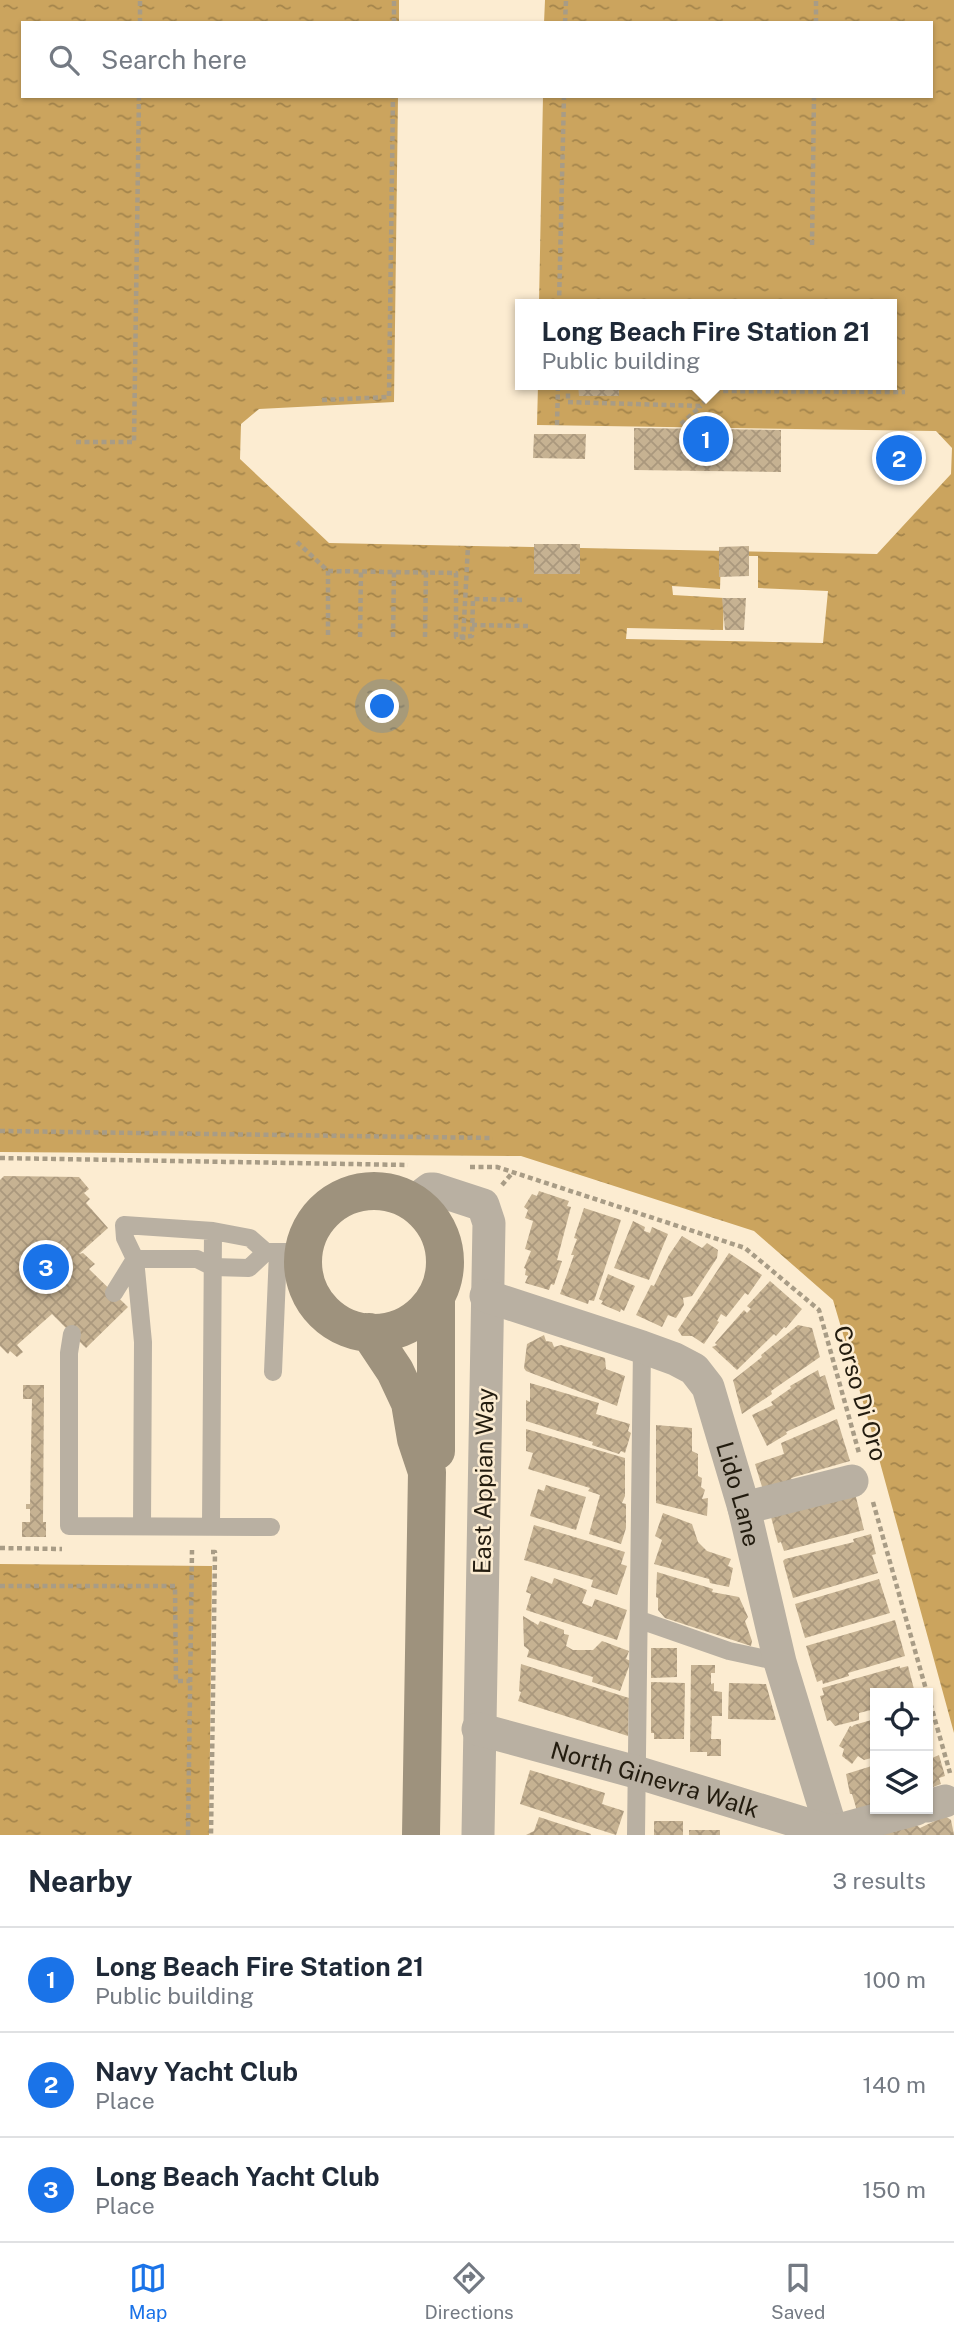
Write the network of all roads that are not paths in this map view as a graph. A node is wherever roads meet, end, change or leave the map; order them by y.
1 (413, 1184) junction
2 (213, 1231) junction
3 (283, 1252) junction
4 (135, 1259) junction
5 (213, 1267) junction
6 (114, 1293) dead end
7 (486, 1296) junction
8 (436, 1297) junction
9 (369, 1332) junction
10 (72, 1334) dead end
11 (642, 1347) junction
12 (272, 1372) dead end
13 (427, 1472) junction
14 (861, 1478) road end
15 (744, 1508) junction
16 (142, 1526) junction
17 (211, 1526) junction
18 (271, 1527) dead end
19 (640, 1620) junction
20 (780, 1662) junction
21 (478, 1729) junction
22 (636, 1772) junction
23 (935, 1797) edge
24 (833, 1834) edge
25 (421, 1835) edge
26 (478, 1835) edge
27 (636, 1835) edge

1 - 3 main road
1 - 7 street, East Appian Way
1 - 8 main road
2 - 3 lane
2 - 4 lane
2 - 5 lane
3 - 5 lane
3 - 9 main road
3 - 12 lane
4 - 5 lane
4 - 6 lane
4 - 16 lane
5 - 17 lane
7 - 11 street, Lido Lane
7 - 21 street, East Appian Way
8 - 9 main road
8 - 13 main road, East Appian Way
9 - 13 main road, East Appian Way
10 - 16 lane
11 - 15 street, Lido Lane
11 - 19 lane
13 - 25 main road, East Appian Way
14 - 15 street
15 - 20 street, Lido Lane
16 - 17 lane
17 - 18 lane
19 - 20 lane
19 - 22 lane
20 - 24 street, Lido Lane
21 - 22 street, North Ginevra Walk
21 - 26 street, East Appian Way
22 - 24 street, North Ginevra Walk
22 - 27 lane
23 - 24 street

